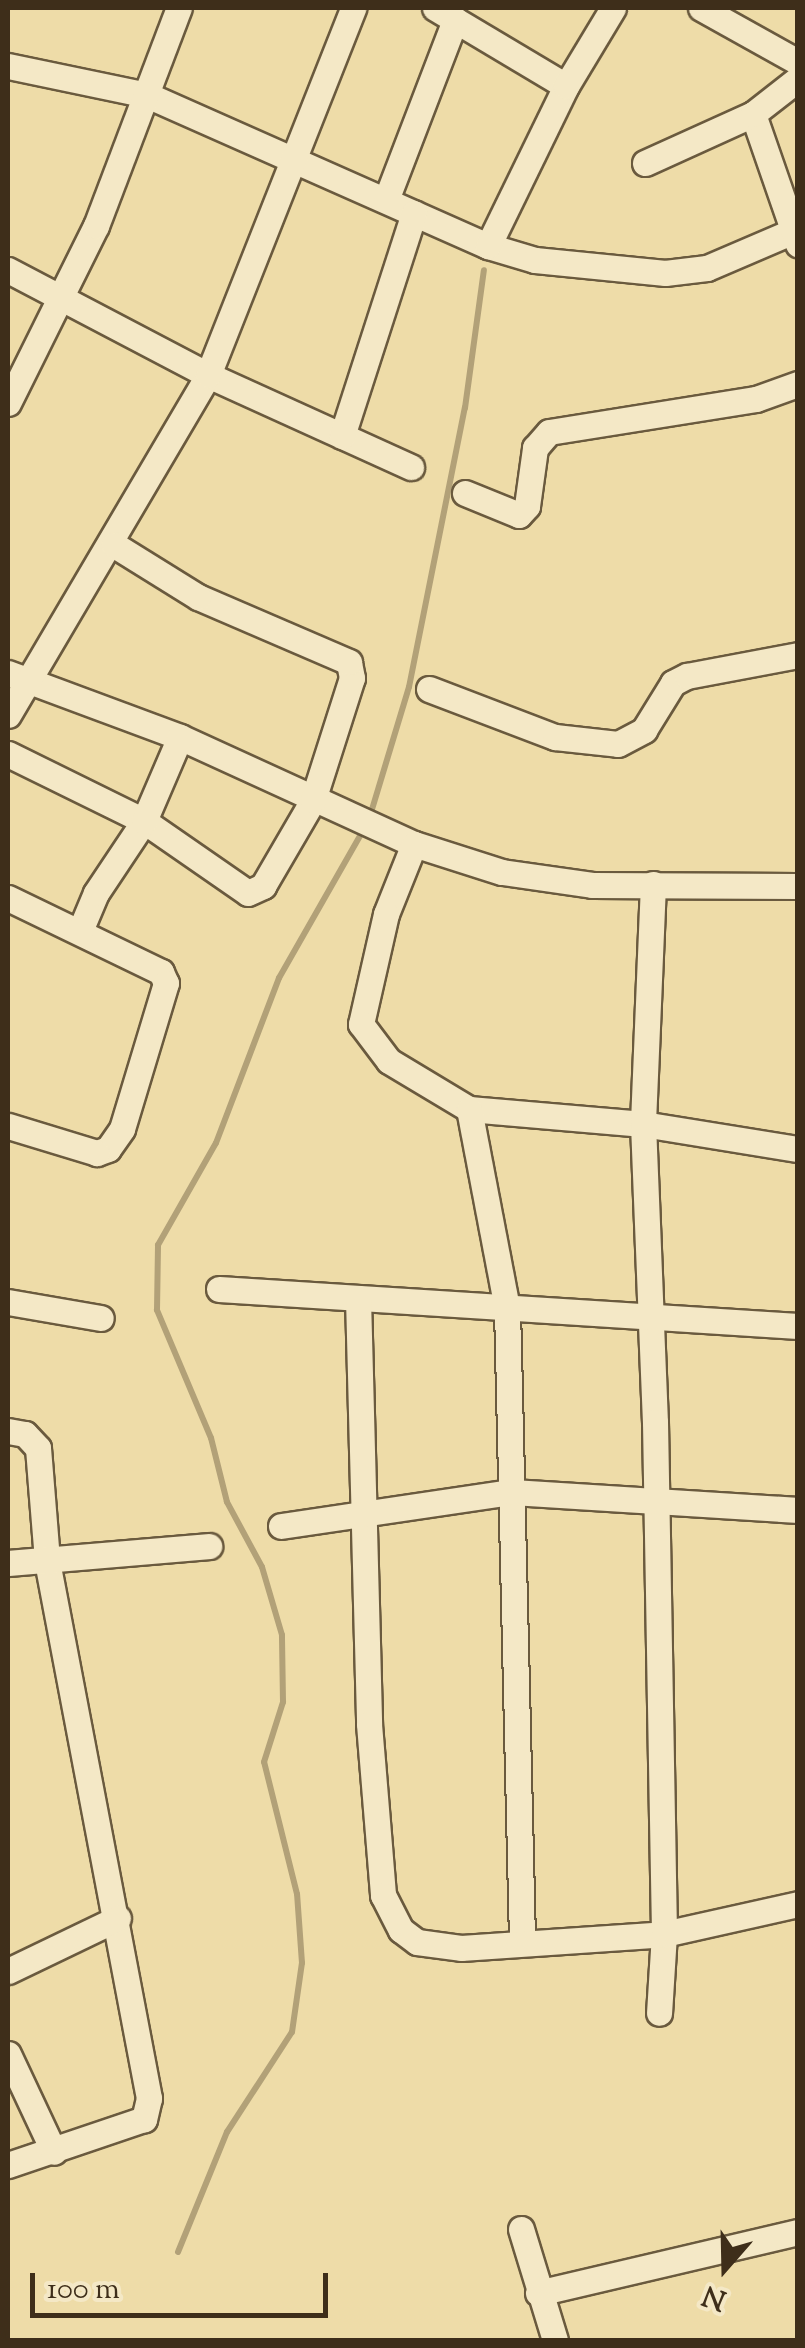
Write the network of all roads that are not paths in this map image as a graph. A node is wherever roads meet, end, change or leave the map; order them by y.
1 (352, 8) edge
2 (613, 8) edge
3 (701, 8) edge
4 (176, 9) edge
5 (445, 14) edge
6 (798, 62) edge
7 (8, 66) edge
8 (798, 79) edge
9 (566, 86) junction
10 (147, 96) junction
11 (752, 114) junction
12 (295, 158) junction
13 (645, 162) dead end
14 (386, 200) junction
15 (414, 213) junction
16 (796, 235) edge
17 (488, 246) junction
18 (8, 270) edge
19 (64, 296) junction
20 (208, 376) junction
21 (798, 384) edge
22 (8, 403) edge
23 (342, 436) junction
24 (411, 467) dead end
25 (465, 493) dead end
26 (114, 545) junction
27 (798, 655) edge
28 (16, 677) edge
29 (429, 689) dead end
30 (8, 715) edge
31 (180, 737) junction
32 (8, 754) edge
33 (312, 800) junction
34 (144, 821) junction
35 (414, 844) junction
36 (652, 884) junction
37 (798, 886) edge
38 (8, 898) edge
39 (80, 931) junction
40 (468, 1109) junction
41 (643, 1124) junction
42 (8, 1126) edge
43 (798, 1149) edge
44 (219, 1289) dead end
45 (358, 1298) junction
46 (8, 1302) edge
47 (507, 1308) junction
48 (650, 1312) junction
49 (101, 1318) dead end
50 (798, 1326) edge
51 (8, 1432) edge
52 (512, 1492) junction
53 (655, 1502) junction
54 (798, 1510) edge
55 (368, 1513) junction
56 (281, 1526) dead end
57 (209, 1546) dead end
58 (47, 1561) junction
59 (8, 1563) edge
60 (798, 1904) edge
61 (118, 1918) junction
62 (664, 1934) junction
63 (522, 1939) junction
64 (8, 1971) edge
65 (659, 2013) dead end
66 (8, 2054) edge
67 (54, 2152) junction
68 (8, 2164) edge
69 (521, 2229) dead end
70 (798, 2232) edge
71 (538, 2293) junction
72 (548, 2339) edge

1 - 12 street
2 - 9 street
3 - 6 street
4 - 10 street
5 - 9 street
5 - 14 street
7 - 10 street
8 - 11 street
9 - 17 street
10 - 12 street
10 - 19 street
11 - 13 street
11 - 16 street
12 - 14 street
12 - 20 street
14 - 15 street
15 - 17 street
15 - 23 street
16 - 17 street
18 - 19 street
19 - 20 street
19 - 22 street
20 - 23 street
20 - 26 street
21 - 25 street
23 - 24 street
26 - 28 street
26 - 33 street
27 - 29 street
28 - 30 street
28 - 31 street
31 - 33 street
31 - 34 street
32 - 34 street
33 - 34 street
33 - 35 street
34 - 39 street
35 - 36 street
35 - 40 street
36 - 37 street
36 - 41 street
38 - 39 street
39 - 42 street
40 - 41 street
40 - 47 street
41 - 43 street
41 - 48 street
44 - 45 street
45 - 47 street
45 - 55 street
46 - 49 street
47 - 48 street
47 - 52 street
48 - 50 street
48 - 53 street
51 - 58 street
52 - 53 street
52 - 55 street
52 - 63 street
53 - 54 street
53 - 62 street
55 - 56 street
55 - 63 street
57 - 58 street
58 - 59 street
58 - 61 street
60 - 62 street
61 - 64 street
61 - 67 street
62 - 63 street
62 - 65 street
66 - 67 street
67 - 68 street
69 - 71 street
70 - 71 street
71 - 72 street

